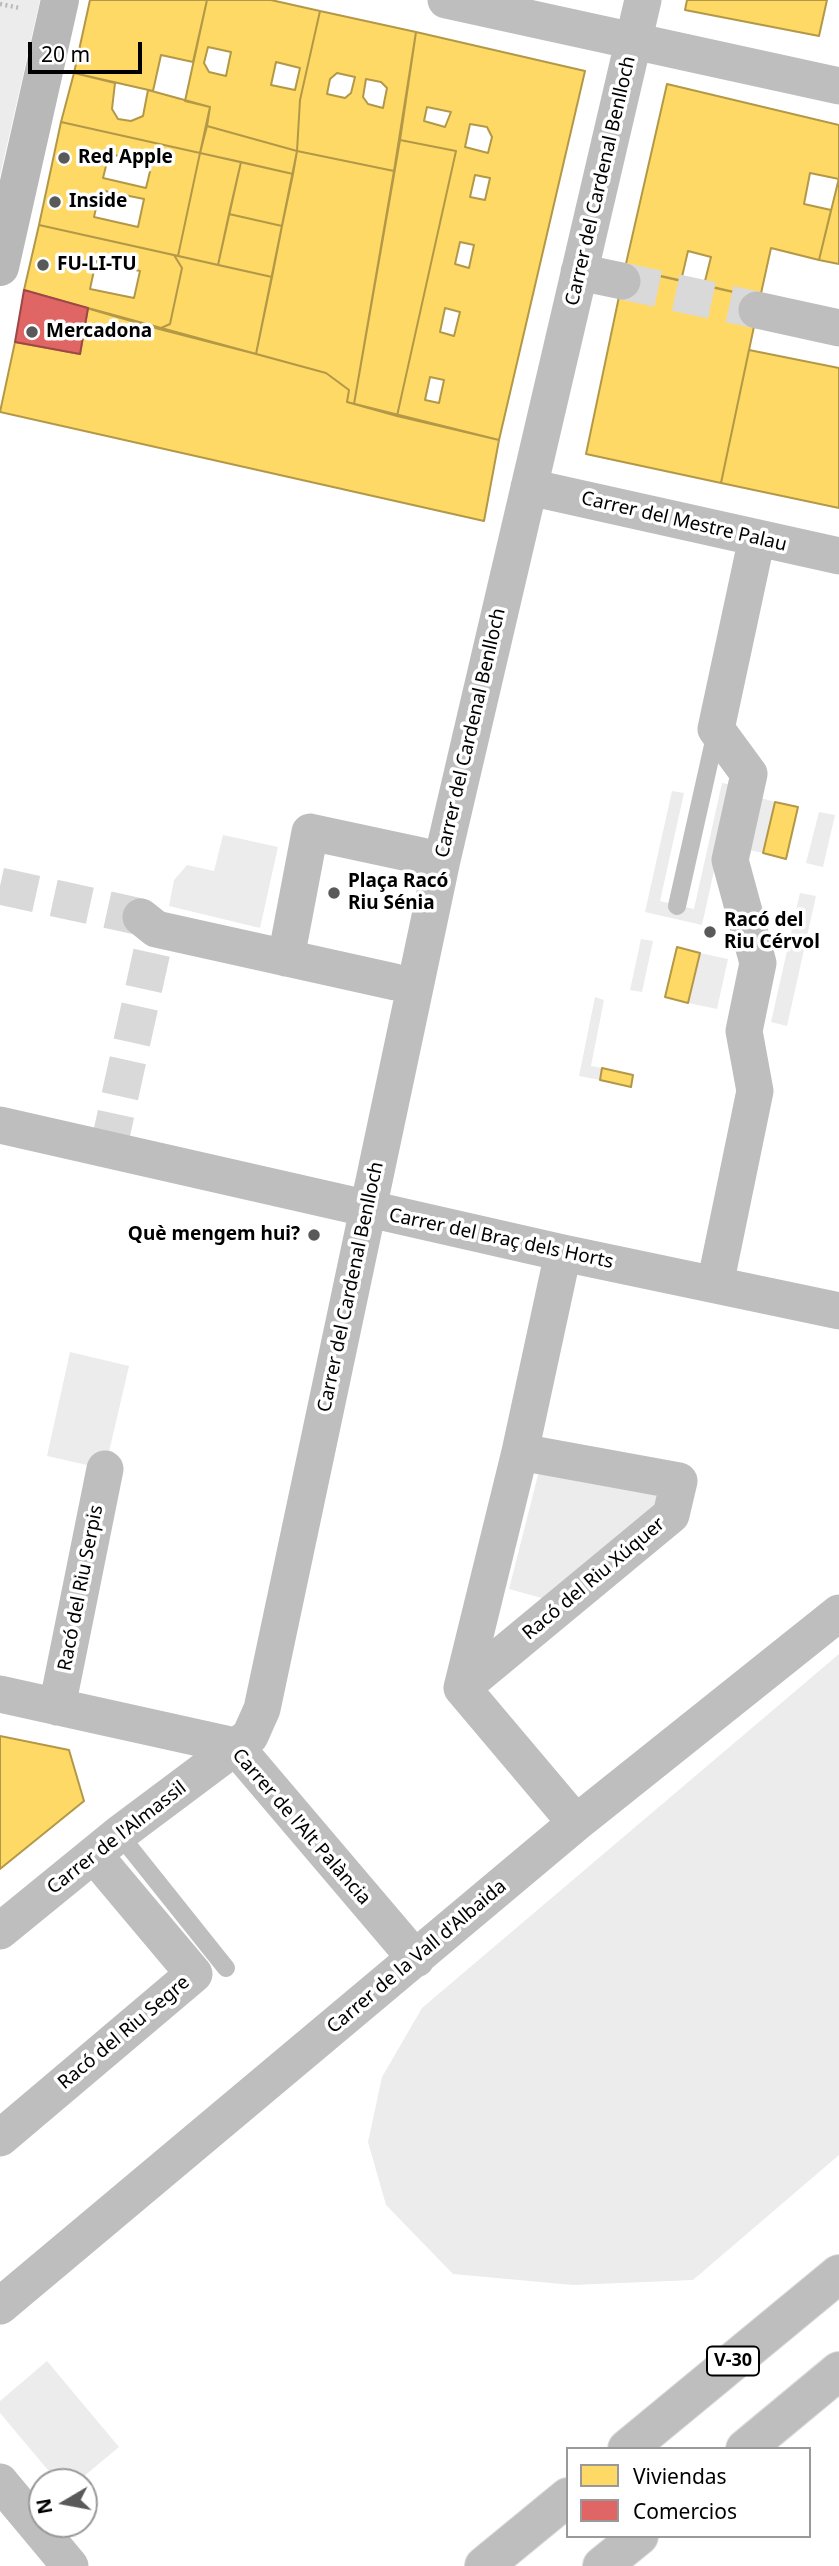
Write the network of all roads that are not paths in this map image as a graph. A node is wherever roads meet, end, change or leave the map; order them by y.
1 (60, 0) edge
2 (446, 0) edge
3 (643, 0) edge
4 (633, 43) junction
5 (839, 86) edge
6 (0, 267) edge
7 (579, 272) junction
8 (622, 281) tunnel mouth
9 (757, 310) tunnel mouth
10 (839, 328) edge
11 (529, 487) junction
12 (757, 538) junction
13 (839, 556) edge
14 (716, 729) junction
15 (422, 856) dead end
16 (677, 906) dead end
17 (150, 929) tunnel mouth
18 (286, 958) junction
19 (395, 982) dead end
20 (0, 1125) edge
21 (367, 1209) junction
22 (563, 1253) junction
23 (715, 1285) junction
24 (839, 1311) edge
25 (520, 1452) junction
26 (105, 1469) dead end
27 (839, 1613) edge
28 (462, 1688) junction
29 (0, 1694) edge
30 (57, 1707) junction
31 (235, 1746) junction
32 (576, 1823) junction
33 (107, 1845) junction
34 (0, 1931) edge
35 (416, 1959) junction
36 (226, 1968) dead end
37 (0, 2138) edge
38 (839, 2274) edge
39 (5, 2291) edge
40 (839, 2371) edge
41 (629, 2447) edge
42 (747, 2447) edge
43 (0, 2482) edge
44 (566, 2499) edge
45 (637, 2538) edge
46 (70, 2566) edge
47 (484, 2566) edge
48 (603, 2566) edge

1 - 6 street
2 - 4 street
3 - 4 street, Carrer del Cardenal Benlloch
4 - 5 street
4 - 7 street, Carrer del Cardenal Benlloch
7 - 8 street
7 - 11 street, Carrer del Cardenal Benlloch
9 - 10 street
11 - 12 street, Carrer del Mestre Palau
11 - 21 street, Carrer del Cardenal Benlloch
12 - 13 street, Carrer del Mestre Palau
12 - 14 street
14 - 16 lane
14 - 23 street
15 - 18 street
17 - 18 street
18 - 19 street
20 - 21 street, Carrer del Braç dels Horts
21 - 22 street, Carrer del Braç dels Horts
21 - 31 street, Carrer del Cardenal Benlloch
22 - 23 street, Carrer del Braç dels Horts
22 - 25 street
23 - 24 street, Carrer del Braç dels Horts
25 - 28 street
25 - 28 street, Racó del Riu Xúquer
26 - 30 street, Racó del Riu Serpis
27 - 32 street, Carrer de la Vall d'Albaida
28 - 32 street
29 - 30 street, Carrer de l'Alt Palància
30 - 31 street, Carrer de l'Alt Palància
31 - 33 street, Carrer de l'Almassil
31 - 35 street, Carrer de l'Alt Palància
32 - 35 street, Carrer de la Vall d'Albaida
33 - 34 street, Carrer de l'Almassil
33 - 36 lane
33 - 37 street, Racó del Riu Segre
35 - 39 street, Carrer de la Vall d'Albaida
38 - 41 highway, V-30
40 - 42 highway
43 - 46 street
44 - 47 highway
45 - 48 highway

